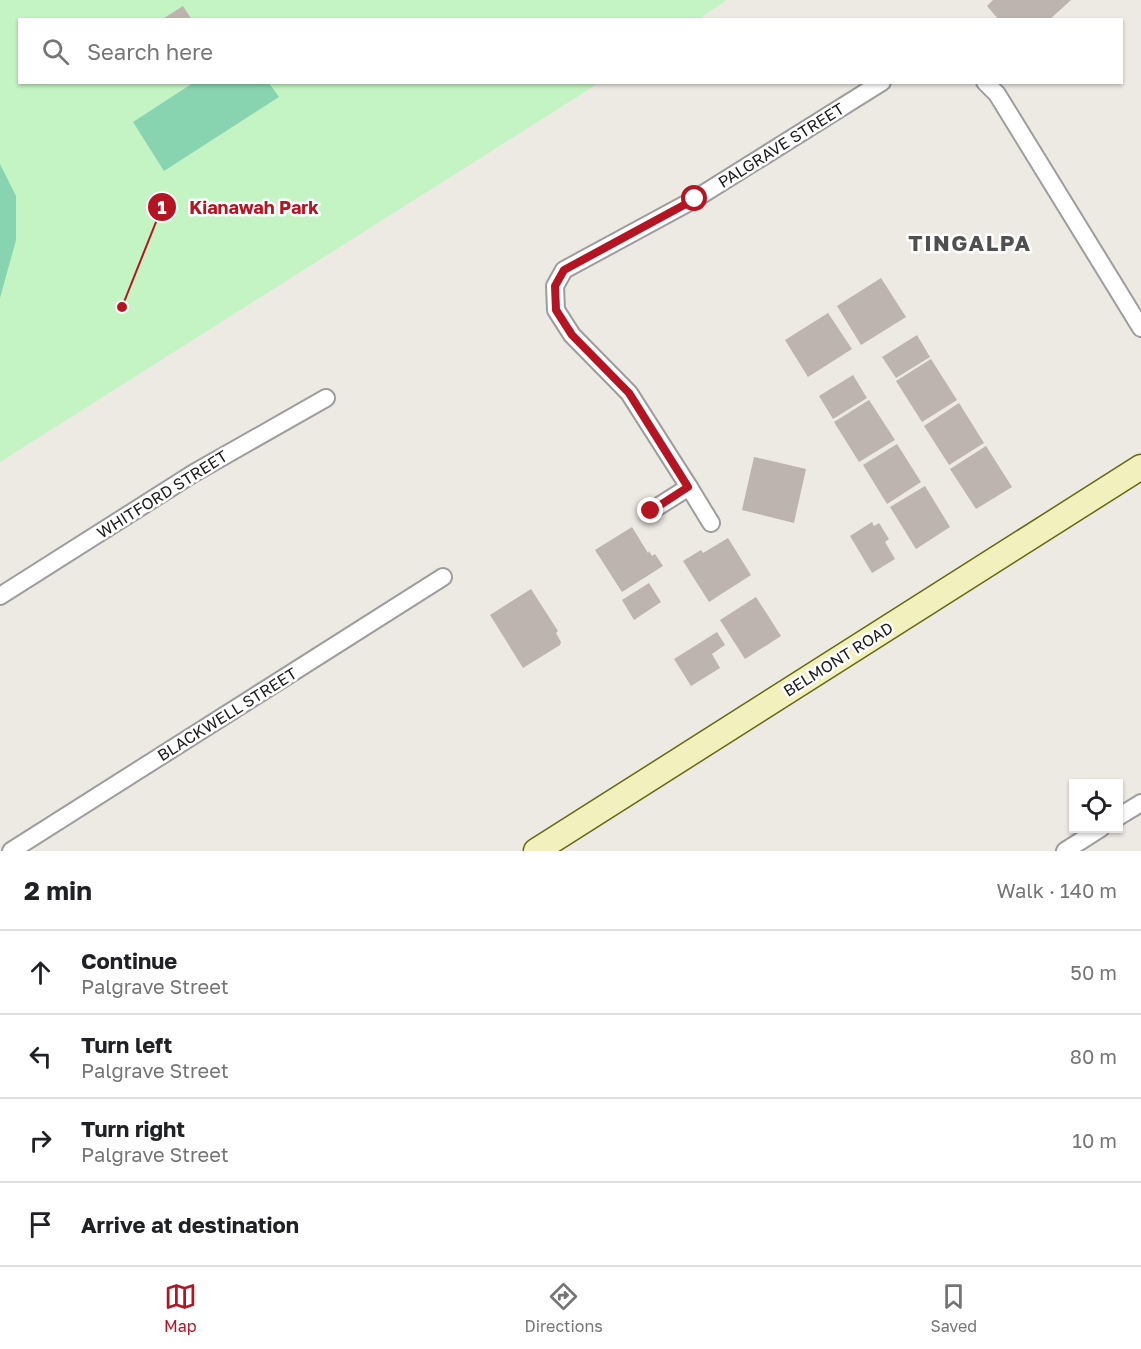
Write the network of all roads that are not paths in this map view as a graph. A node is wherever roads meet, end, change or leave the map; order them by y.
1 (879, 84) edge
2 (988, 84) edge
3 (1141, 328) edge
4 (326, 398) dead end
5 (1141, 467) edge
6 (688, 487) junction
7 (651, 511) dead end
8 (711, 523) dead end
9 (443, 577) dead end
10 (0, 596) edge
11 (1141, 803) edge
12 (1123, 814) edge
13 (1093, 833) edge
14 (10, 851) edge
15 (536, 851) edge
16 (1065, 851) edge

1 - 6 street, PALGRAVE STREET
2 - 3 street
4 - 10 street, WHITFORD STREET
5 - 15 main road, BELMONT ROAD
6 - 7 street
6 - 8 street, PALGRAVE STREET
9 - 14 street, BLACKWELL STREET
11 - 12 street
13 - 16 street

